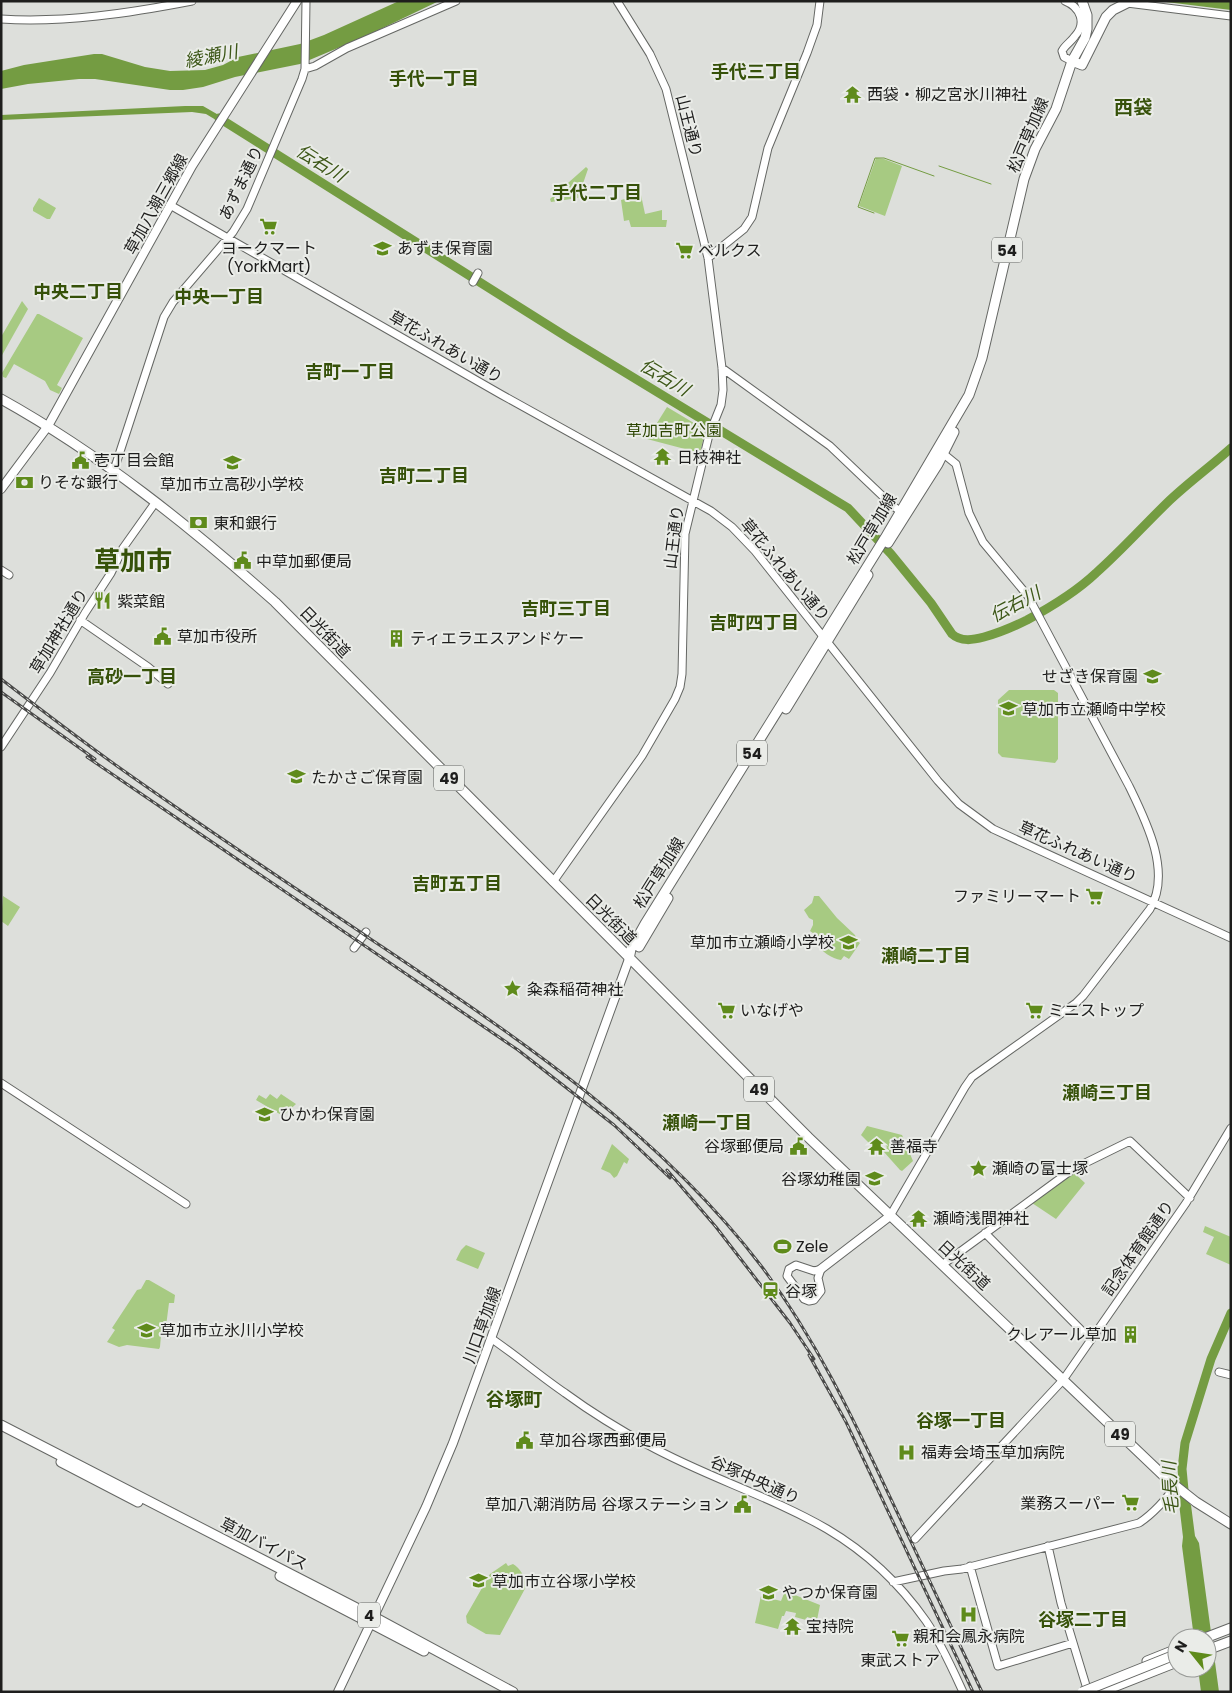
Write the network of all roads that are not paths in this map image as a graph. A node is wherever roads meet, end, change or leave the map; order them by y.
1 (192, 1) edge
2 (297, 1) edge
3 (306, 1) edge
4 (456, 1) edge
5 (617, 1) edge
6 (820, 1) edge
7 (1065, 1) edge
8 (1127, 3) joint
9 (1083, 4) edge
10 (1231, 16) edge
11 (1, 19) edge
12 (1072, 62) junction
13 (305, 66) junction
14 (170, 205) junction
15 (228, 238) junction
16 (708, 258) junction
17 (722, 368) junction
18 (1, 399) edge
19 (48, 426) junction
20 (941, 452) junction
21 (114, 470) junction
22 (1, 490) edge
23 (692, 500) junction
24 (155, 503) junction
25 (903, 513) junction
26 (1, 570) edge
27 (9, 575) dead end
28 (80, 620) junction
29 (825, 639) junction
30 (168, 684) dead end
31 (1, 747) edge
32 (553, 882) junction
33 (1154, 901) junction
34 (366, 932) dead end
35 (1231, 938) edge
36 (354, 948) dead end
37 (630, 959) junction
38 (1, 1083) edge
39 (1231, 1128) edge
40 (1190, 1198) junction
41 (186, 1204) dead end
42 (890, 1216) junction
43 (986, 1233) junction
44 (942, 1265) junction
45 (821, 1270) junction
46 (492, 1339) junction
47 (1091, 1340) junction
48 (1219, 1372) dead end
49 (1231, 1375) edge
50 (1063, 1380) junction
51 (1, 1425) edge
52 (1, 1432) edge
53 (1176, 1487) junction
54 (1195, 1501) junction
55 (1231, 1524) edge
56 (1231, 1532) edge
57 (915, 1540) dead end
58 (1048, 1546) junction
59 (970, 1566) junction
60 (893, 1582) junction
61 (372, 1621) junction
62 (1231, 1628) edge
63 (1217, 1633) edge
64 (1231, 1633) edge
65 (1231, 1641) edge
66 (1217, 1642) edge
67 (1073, 1643) junction
68 (1217, 1645) edge
69 (1167, 1653) edge
70 (1167, 1658) edge
71 (1167, 1666) edge
72 (338, 1692) edge
73 (502, 1692) edge
74 (513, 1692) edge
75 (964, 1692) edge
76 (1081, 1692) edge
77 (1088, 1692) edge
78 (1101, 1692) edge

1 - 11 street
2 - 14 main road, 草加八潮三郷線
3 - 13 street, あずま通り
4 - 13 street
5 - 16 street, 山王通り
6 - 16 street
7 - 12 street
8 - 10 street
8 - 12 main road
9 - 12 main road, 松戸草加線 / 54
12 - 20 main road, 松戸草加線 / 54
13 - 15 street, あずま通り
14 - 15 street, 草花ふれあい通り
14 - 19 main road, 草加八潮三郷線
15 - 21 street, あずま通り
15 - 23 street, 草花ふれあい通り
16 - 17 street, 山王通り
17 - 23 street, 山王通り
17 - 25 street
18 - 19 main road, 日光街道 / 49
19 - 21 main road, 日光街道 / 49
19 - 22 main road, 草加八潮三郷線
20 - 25 main road, 松戸草加線 / 54
20 - 33 street
21 - 24 main road, 日光街道 / 49
23 - 29 street, 草花ふれあい通り
23 - 32 street, 山王通り
24 - 28 street, 草加神社通り
24 - 32 main road, 日光街道 / 49
25 - 29 main road, 松戸草加線 / 54
26 - 27 street
28 - 30 street
28 - 31 street, 草加神社通り
29 - 33 street, 草花ふれあい通り
29 - 37 main road, 松戸草加線 / 54
32 - 37 main road, 日光街道 / 49
33 - 35 street, 草花ふれあい通り
33 - 42 street
34 - 36 street
37 - 42 main road, 日光街道 / 49
37 - 46 main road, 川口草加線
38 - 41 street
39 - 40 street, 記念体育館通り
40 - 43 street
40 - 47 street, 記念体育館通り
42 - 44 main road, 日光街道 / 49
42 - 45 main road
43 - 44 street
43 - 47 street
44 - 50 main road, 日光街道 / 49
45 - 45 street
46 - 60 street, 谷塚中央通り
46 - 61 main road, 川口草加線
47 - 50 street, 記念体育館通り
48 - 49 street
50 - 53 main road, 日光街道 / 49
50 - 57 street, 記念体育館通り
51 - 61 main road, 草加バイパス / 4
52 - 61 main road, 草加バイパス / 4
53 - 54 main road, 49
53 - 58 street
54 - 55 main road, 49
54 - 56 main road, 49
58 - 59 street
58 - 67 street
59 - 60 street
59 - 67 street
60 - 75 street, 谷塚中央通り
61 - 72 main road, 川口草加線
61 - 73 main road, 草加バイパス / 4
61 - 74 main road, 草加バイパス / 4
62 - 63 main road
64 - 66 main road
65 - 68 main road
67 - 77 street
69 - 76 main road, bridge
70 - 76 main road, bridge
71 - 78 main road

